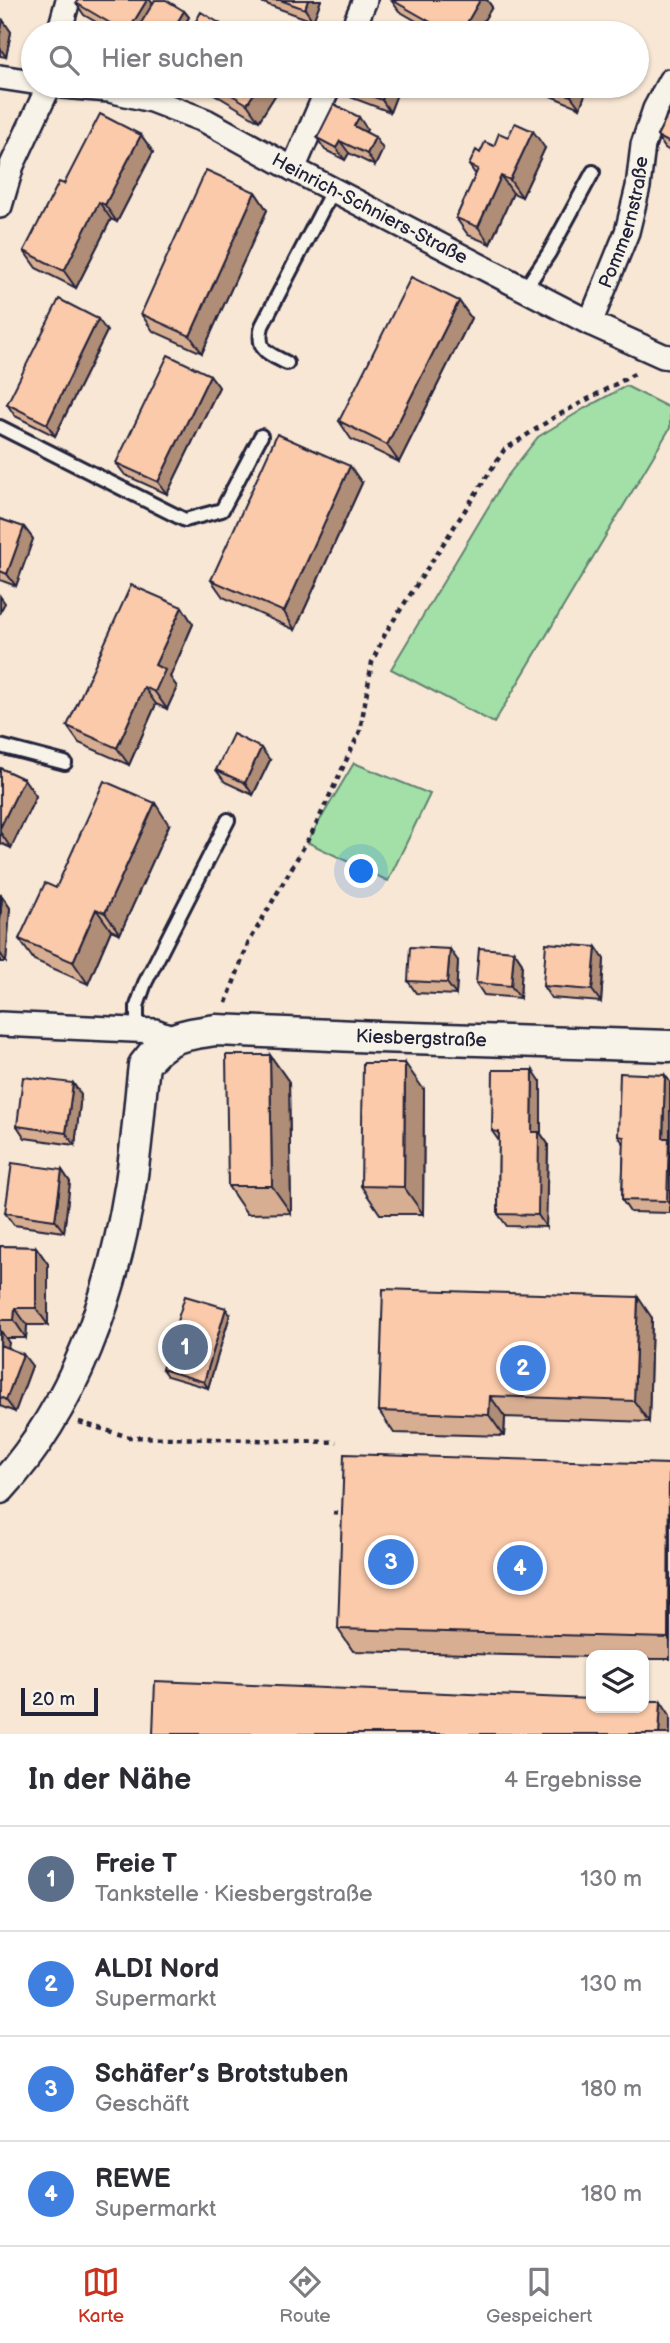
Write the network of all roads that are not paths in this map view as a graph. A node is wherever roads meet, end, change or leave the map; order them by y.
1 (68, 0) edge
2 (365, 0) edge
3 (62, 21) edge
4 (356, 21) edge
5 (0, 77) edge
6 (21, 80) edge
7 (670, 81) edge
8 (43, 98) edge
9 (143, 98) edge
10 (324, 98) edge
11 (293, 169) junction
12 (593, 172) dead end
13 (333, 189) junction
14 (0, 206) edge
15 (525, 289) junction
16 (590, 323) junction
17 (667, 357) edge
18 (287, 363) dead end
19 (0, 427) edge
20 (261, 436) dead end
21 (0, 747) edge
22 (65, 763) dead end
23 (228, 820) dead end
24 (0, 1024) edge
25 (137, 1031) junction
26 (174, 1038) junction
27 (670, 1046) edge
28 (0, 1488) edge

1 - 3 street
2 - 4 street
5 - 6 street
7 - 16 street, Pommernstraße
8 - 14 street
9 - 11 street, Heinrich-Schniers-Straße
10 - 11 street
11 - 13 street, Heinrich-Schniers-Straße
12 - 15 lane
13 - 15 street, Heinrich-Schniers-Straße
13 - 18 lane
15 - 16 street, Heinrich-Schniers-Straße
16 - 17 street, Heinrich-Schniers-Straße
19 - 20 lane
21 - 22 lane
23 - 25 lane
24 - 25 street, Kiesbergstraße
25 - 26 street, Kiesbergstraße
26 - 27 street, Kiesbergstraße
26 - 28 street, Kiesbergstraße

